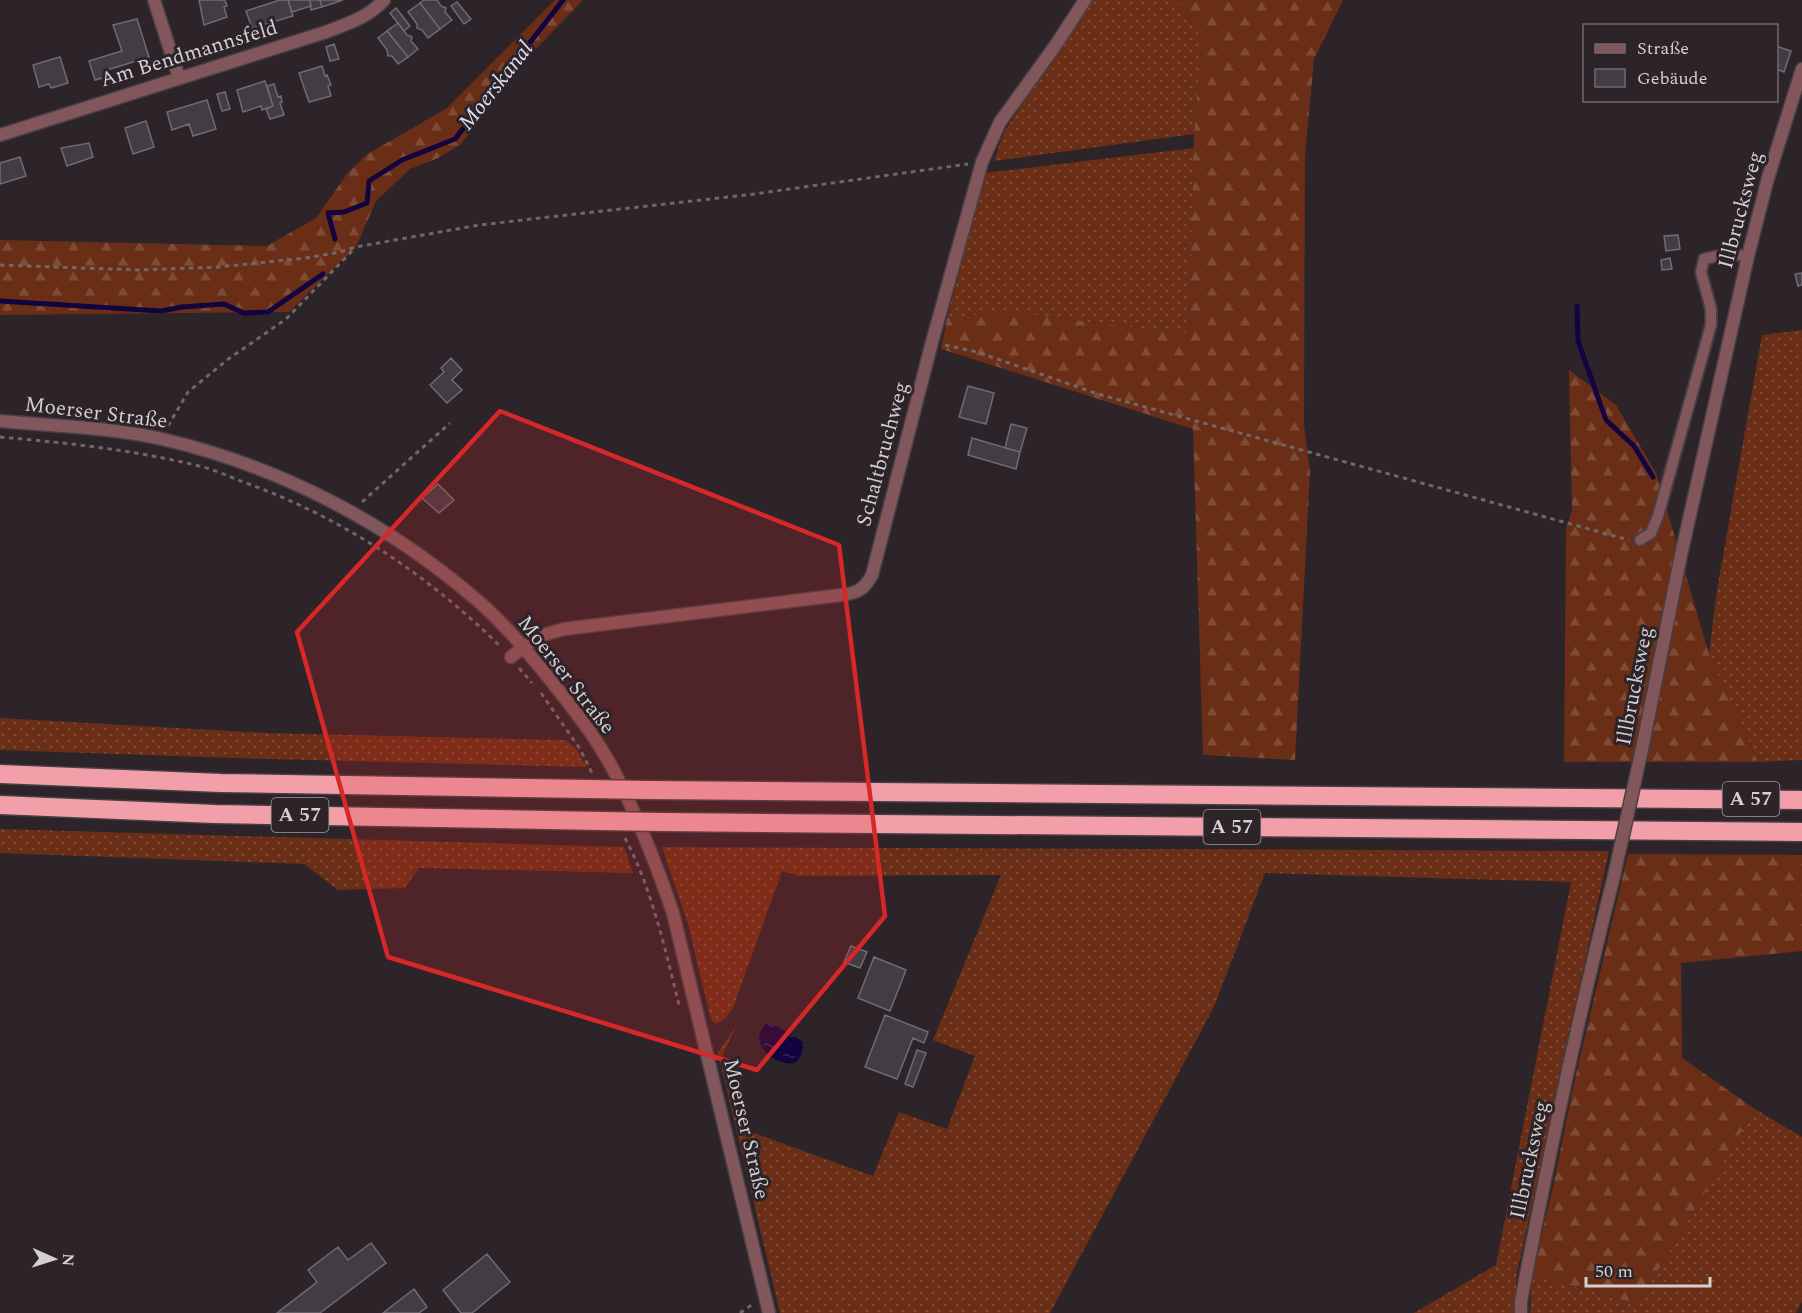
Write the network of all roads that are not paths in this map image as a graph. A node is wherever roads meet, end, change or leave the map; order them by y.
1 (154, 0) edge
2 (384, 0) edge
3 (1085, 0) edge
4 (1802, 69) edge
5 (179, 78) junction
6 (1797, 100) edge
7 (0, 135) edge
8 (1748, 256) junction
9 (0, 422) edge
10 (1640, 540) road end
11 (523, 647) junction
12 (511, 657) road end
13 (0, 774) edge
14 (1802, 800) edge
15 (0, 805) edge
16 (1802, 832) edge
17 (769, 1313) edge
18 (1521, 1313) edge

1 - 5 street
2 - 5 street, Am Bendmannsfeld
3 - 11 street, Schaltbruchweg
4 - 6 street, Illbrucksweg
5 - 7 street, Am Bendmannsfeld
6 - 8 street, Illbrucksweg
8 - 10 lane
8 - 18 street, Illbrucksweg, bridge
9 - 11 street, Moerser Straße
11 - 12 street, Schaltbruchweg
11 - 17 street, Moerser Straße
13 - 14 highway, A 57, bridge
15 - 16 highway, A 57, bridge

